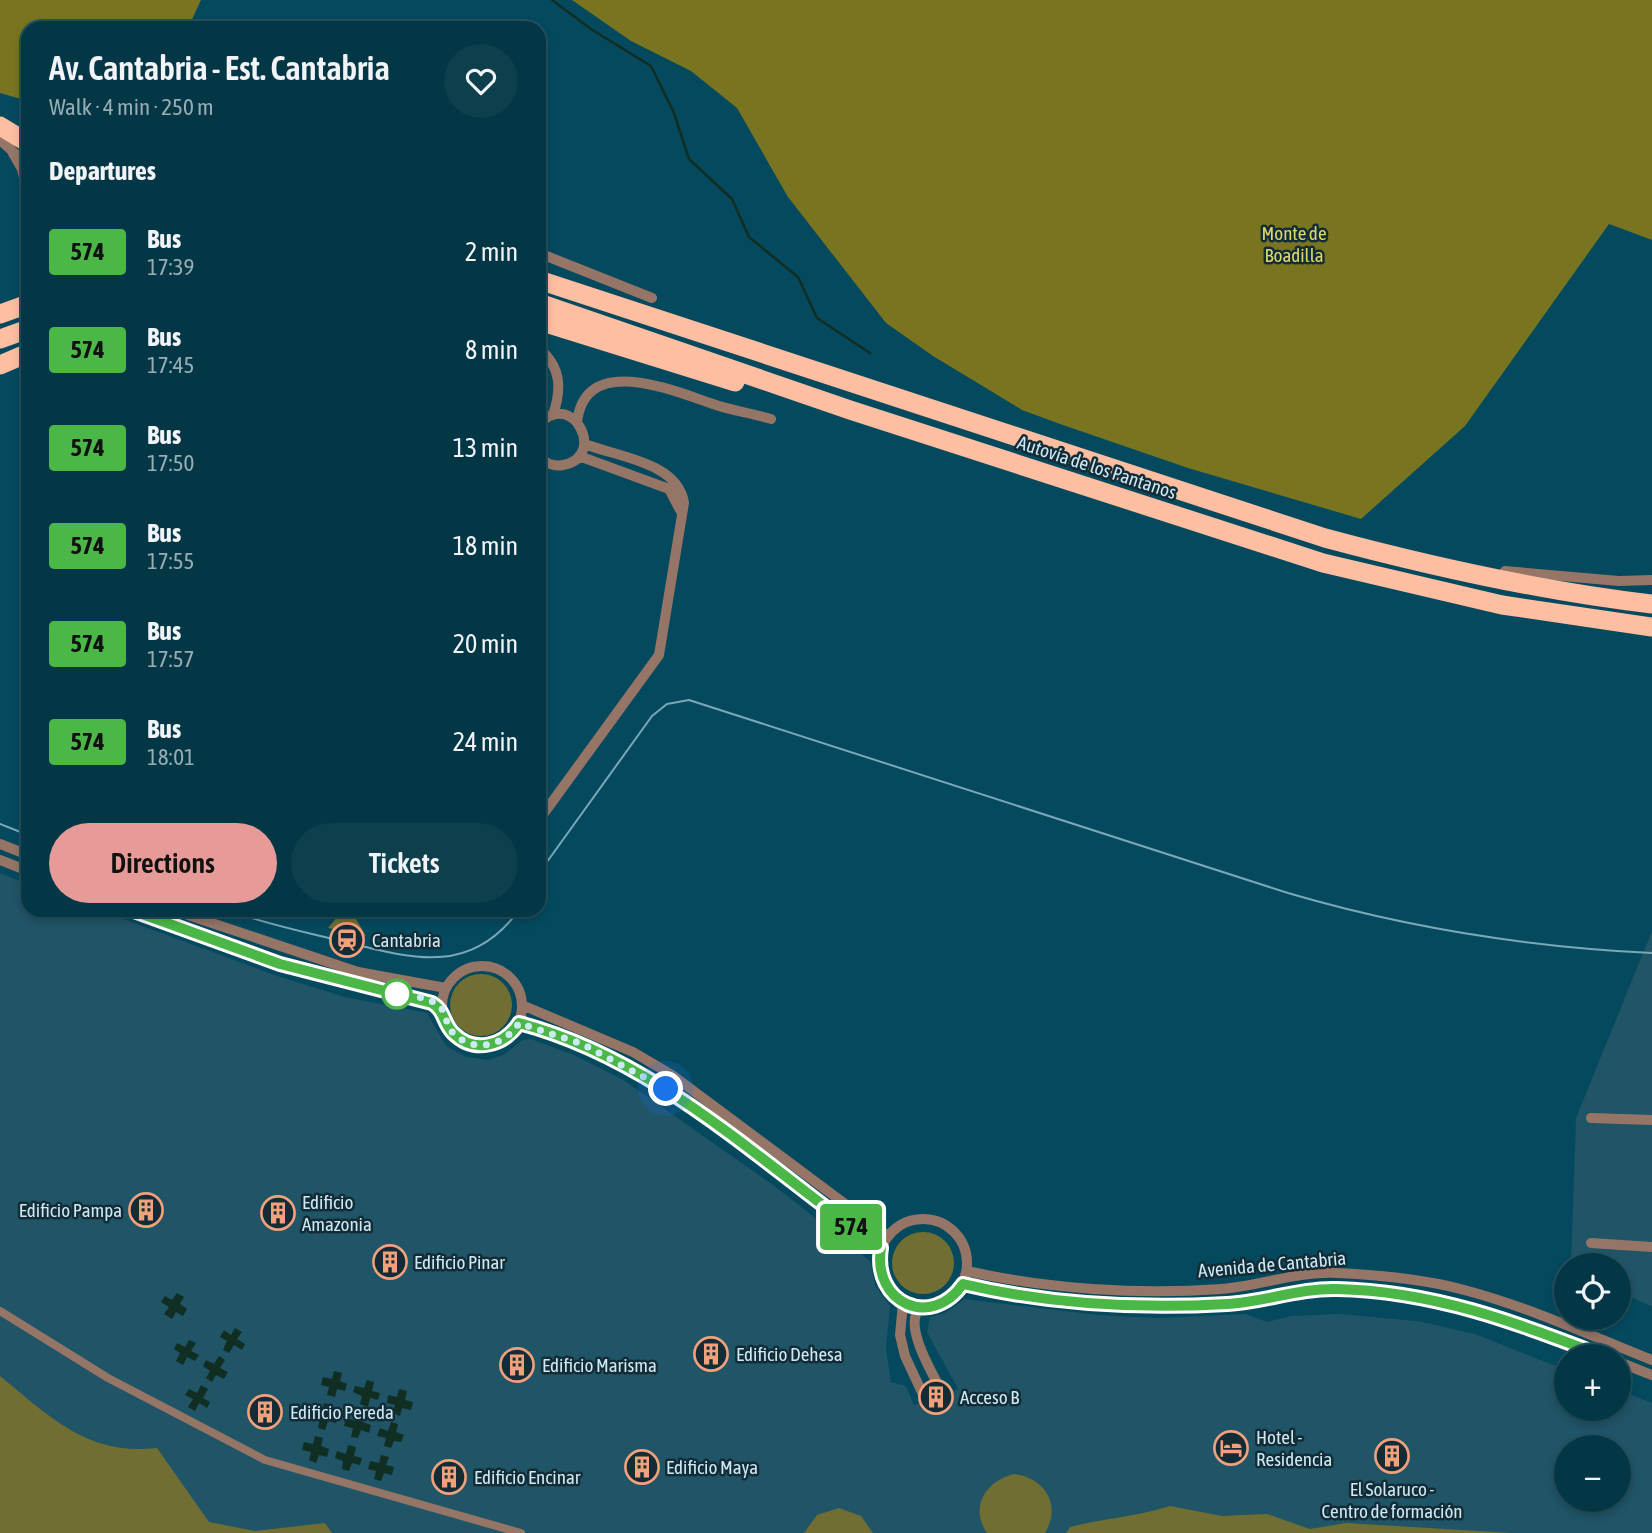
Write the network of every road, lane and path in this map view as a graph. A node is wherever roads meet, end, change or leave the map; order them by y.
1 (0, 126) edge
2 (0, 140) edge
3 (19, 146) edge
4 (546, 256) edge
5 (546, 282) edge
6 (652, 298) dead end
7 (546, 305) edge
8 (21, 306) edge
9 (0, 314) edge
10 (546, 323) edge
11 (21, 332) edge
12 (0, 339) edge
13 (21, 346) edge
14 (0, 354) edge
15 (546, 355) edge
16 (21, 356) edge
17 (0, 365) edge
18 (850, 410) junction
19 (553, 415) junction
20 (771, 419) dead end
21 (546, 420) edge
22 (577, 422) junction
23 (584, 444) junction
24 (579, 456) junction
25 (546, 461) edge
26 (681, 514) junction
27 (1384, 554) junction
28 (1505, 571) junction
29 (1652, 580) edge
30 (1652, 592) edge
31 (1652, 604) edge
32 (1652, 627) edge
33 (546, 810) edge
34 (0, 844) edge
35 (21, 852) edge
36 (0, 860) edge
37 (21, 868) edge
38 (150, 917) edge
39 (194, 917) edge
40 (446, 988) junction
41 (522, 1005) junction
42 (442, 1009) junction
43 (519, 1023) junction
44 (1591, 1118) dead end
45 (1652, 1120) edge
46 (888, 1236) junction
47 (1591, 1243) dead end
48 (1652, 1247) edge
49 (881, 1248) junction
50 (967, 1271) junction
51 (963, 1284) junction
52 (902, 1303) junction
53 (920, 1308) junction
54 (0, 1311) edge
55 (1570, 1344) edge
56 (1652, 1360) edge
57 (1631, 1367) edge
58 (1652, 1375) edge
59 (943, 1394) dead end
60 (926, 1401) dead end
61 (521, 1533) edge

1 - 3 highway
2 - 3 street
4 - 6 street
5 - 27 highway, Autovía de los Pantanos
7 - 18 highway, Autovía de los Pantanos
8 - 9 highway
10 - 18 highway
11 - 12 highway
13 - 14 highway
15 - 19 street
16 - 17 highway
18 - 32 highway, Autovía de los Pantanos
19 - 21 street
19 - 22 street
20 - 22 street
22 - 23 street
23 - 24 street
23 - 26 street
24 - 25 street
24 - 26 street
26 - 33 street
27 - 28 highway
27 - 31 highway, Autovía de los Pantanos
28 - 29 street
28 - 30 highway
34 - 35 street
36 - 37 street
38 - 42 street
39 - 40 street
40 - 41 street
40 - 42 street
41 - 43 street
41 - 46 street
42 - 43 street
43 - 49 street
44 - 45 street
46 - 49 street
46 - 50 street
47 - 48 street
49 - 52 street
50 - 51 street
50 - 56 street, Avenida de Cantabria
51 - 53 street
51 - 55 street, Avenida de Cantabria
52 - 53 street
52 - 60 street
53 - 59 street
54 - 61 street
57 - 58 street

